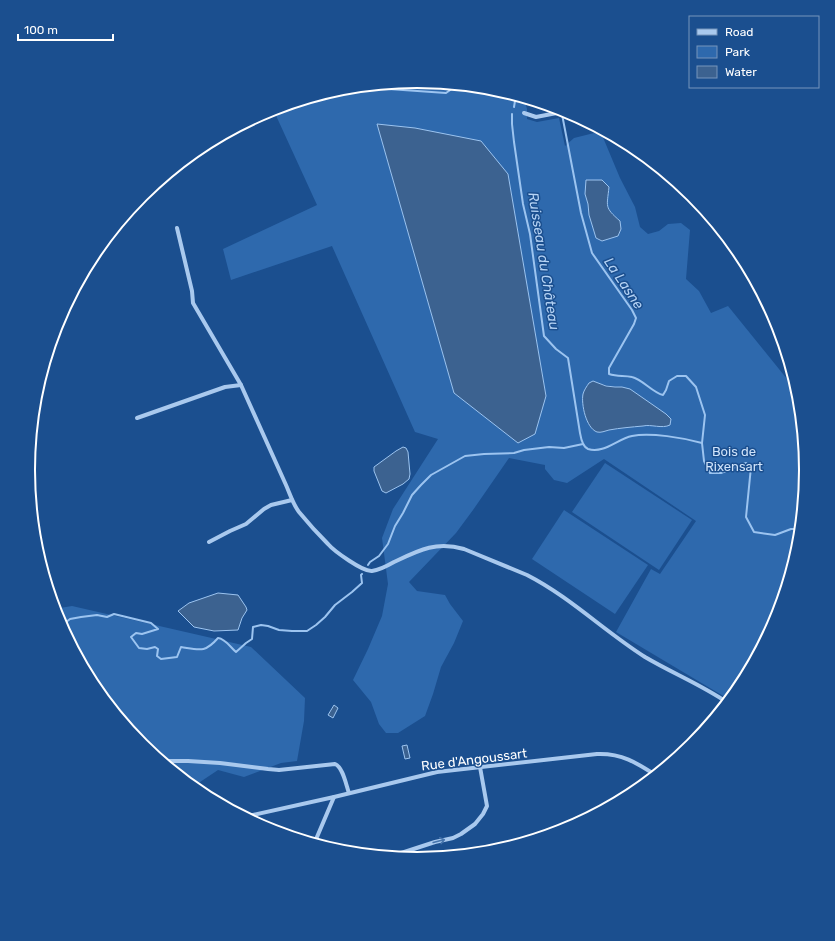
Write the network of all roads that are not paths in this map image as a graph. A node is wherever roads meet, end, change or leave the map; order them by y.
1 (524, 113) dead end
2 (554, 113) edge
3 (177, 228) dead end
4 (241, 385) junction
5 (137, 418) dead end
6 (292, 500) junction
7 (209, 542) dead end
8 (723, 700) edge
9 (169, 761) edge
10 (480, 767) junction
11 (652, 773) edge
12 (349, 793) junction
13 (334, 797) junction
14 (251, 815) edge
15 (316, 839) edge
16 (403, 852) edge

1 - 2 street
3 - 4 street
4 - 5 street
4 - 6 street
6 - 7 street
6 - 8 street
9 - 12 street
10 - 11 street, Rue d'Angoussart
10 - 12 street, Rue d'Angoussart
16 -> 10 street
12 - 13 street, Rue d'Angoussart
13 - 14 street, Rue d'Angoussart
13 - 15 street

